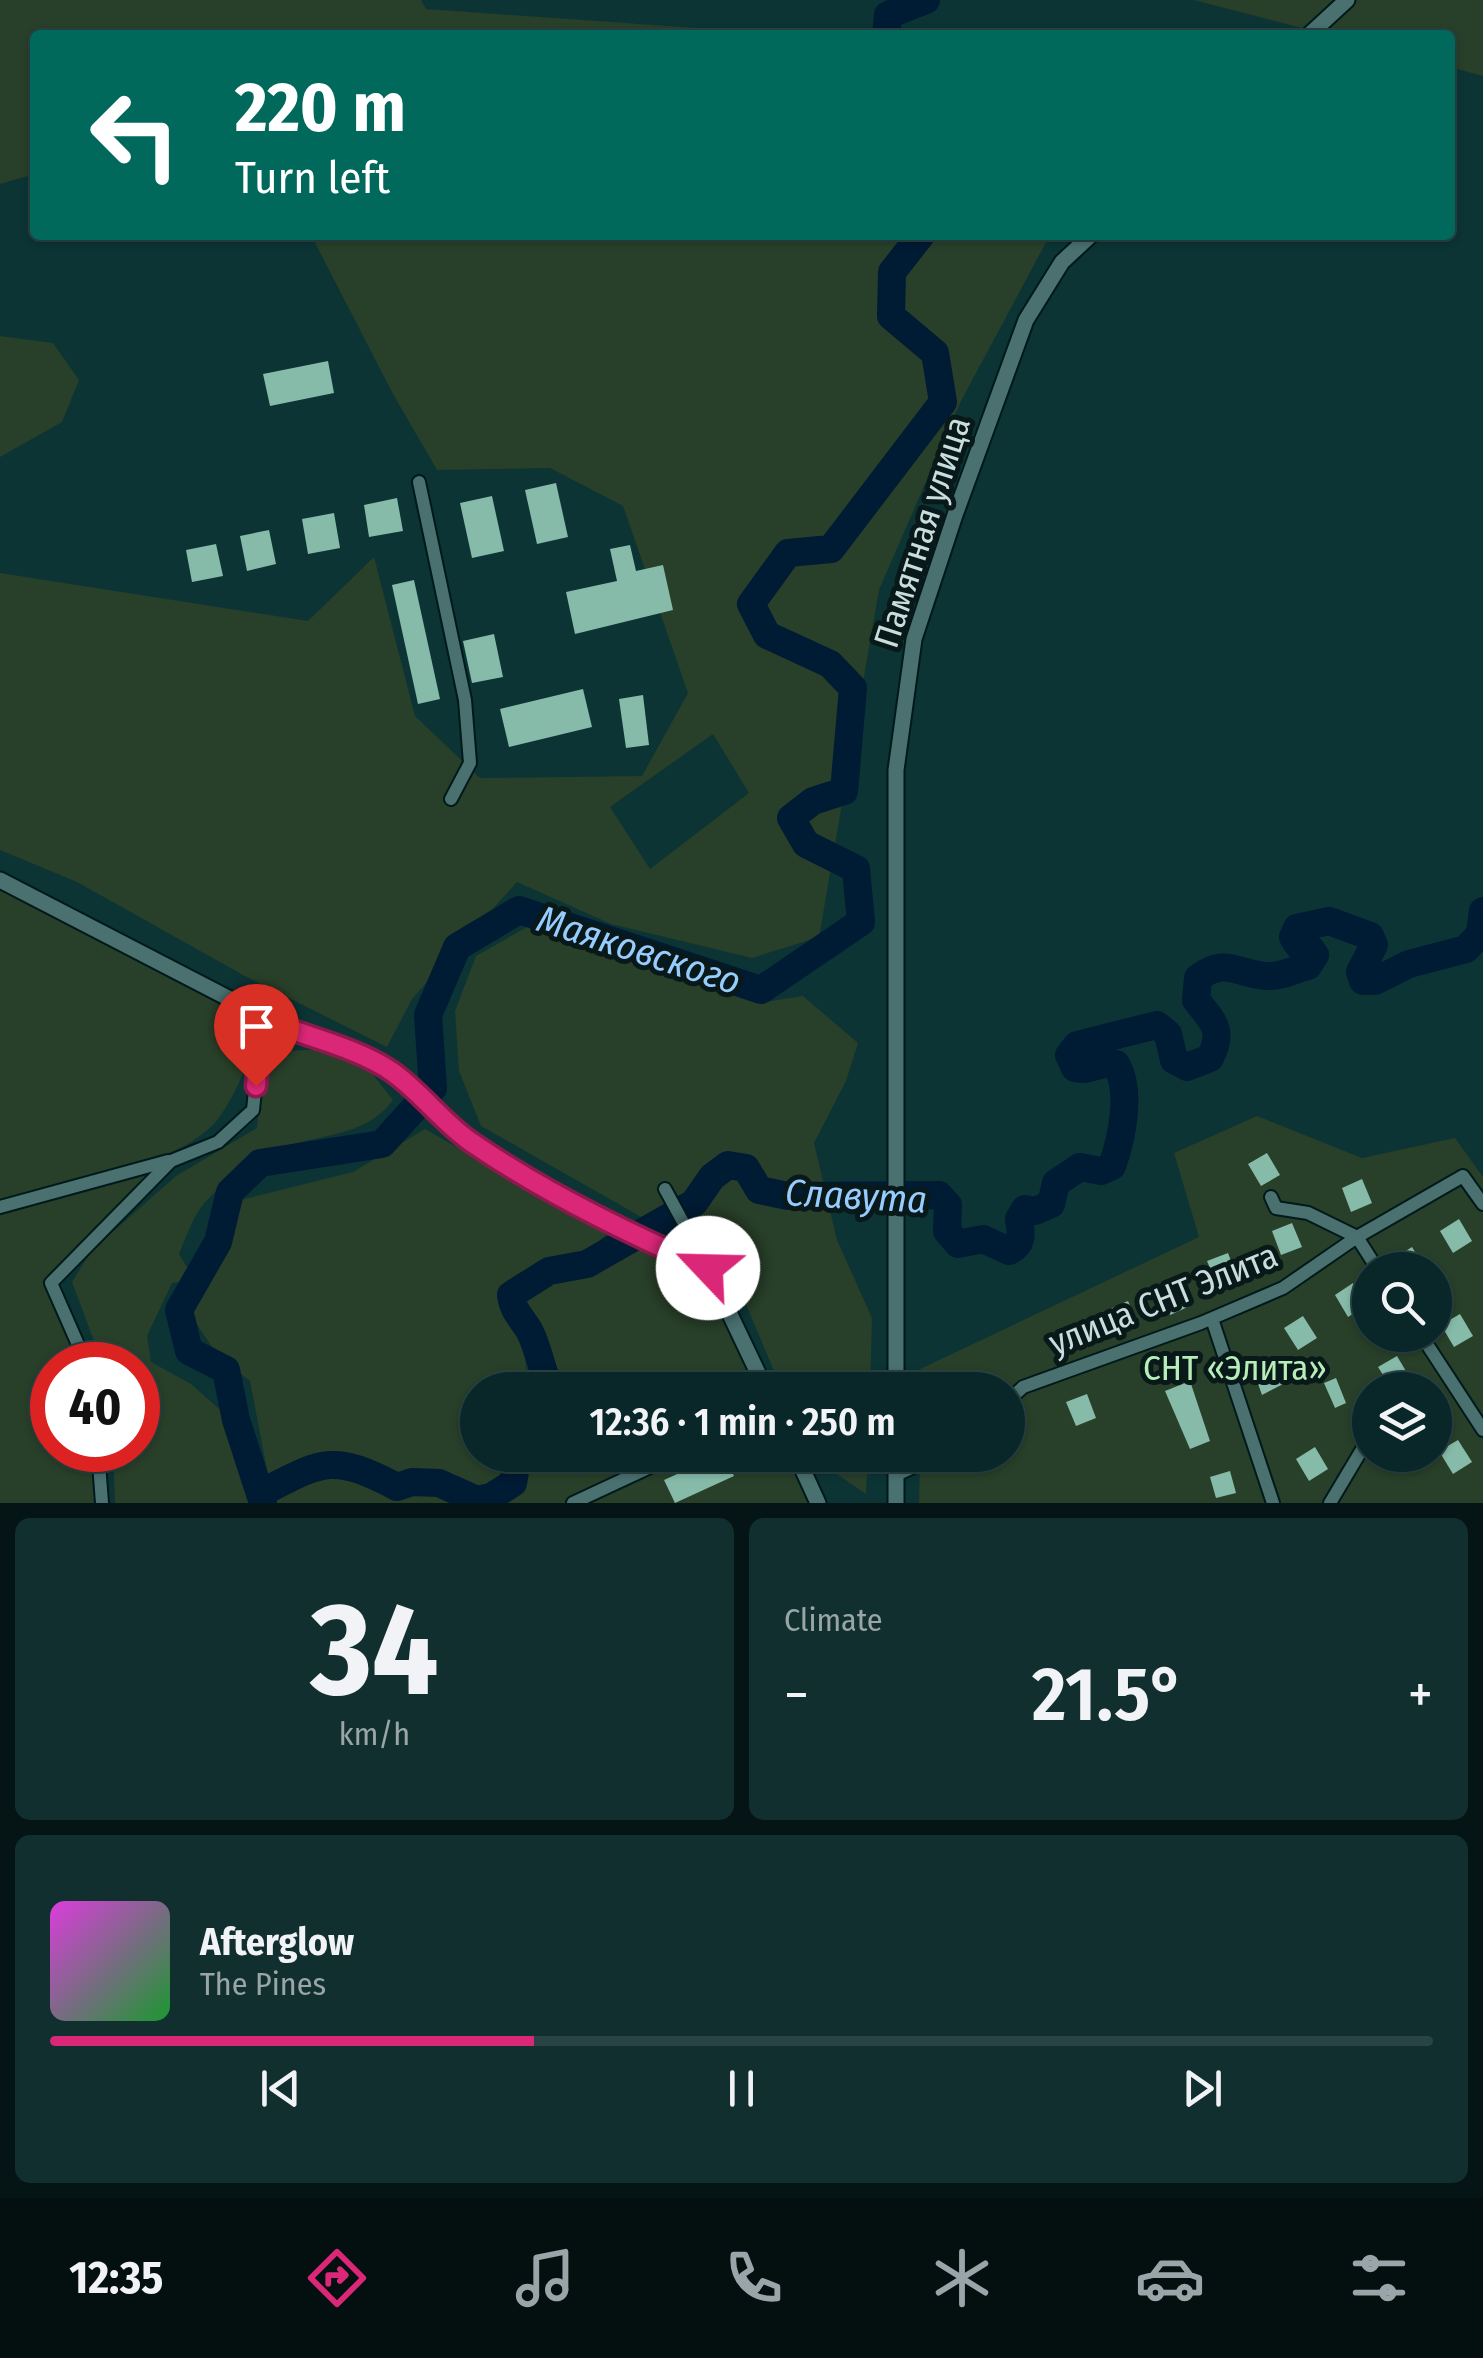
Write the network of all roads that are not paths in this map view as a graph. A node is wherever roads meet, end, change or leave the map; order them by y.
1 (1347, 0) edge
2 (1314, 30) edge
3 (1086, 240) edge
4 (419, 482) dead end
5 (451, 800) dead end
6 (0, 880) edge
7 (284, 1027) junction
8 (170, 1160) junction
9 (666, 1189) dead end
10 (1271, 1196) dead end
11 (1483, 1204) edge
12 (0, 1207) edge
13 (1356, 1237) junction
14 (1366, 1252) edge
15 (708, 1268) junction
16 (1212, 1319) junction
17 (78, 1342) edge
18 (1431, 1352) edge
19 (757, 1372) edge
20 (896, 1372) edge
21 (1025, 1386) edge
22 (1483, 1430) edge
23 (1352, 1466) edge
24 (100, 1472) edge
25 (639, 1472) edge
26 (804, 1472) edge
27 (903, 1472) edge
28 (896, 1475) joint
29 (102, 1503) edge
30 (572, 1503) edge
31 (818, 1503) edge
32 (896, 1503) edge
33 (1272, 1503) edge
34 (1330, 1503) edge

1 - 2 street
3 - 20 street, Памятная улица
4 - 5 street
6 - 7 street
7 - 8 street
7 - 15 street
8 - 12 street
8 - 17 street
9 - 15 street
10 - 13 street
11 - 13 street, улица СНТ Элита
13 - 14 street
13 - 16 street, улица СНТ Элита
15 - 19 street
16 - 21 street, улица СНТ Элита
16 - 33 street
18 - 22 street
23 - 34 street
24 - 29 street
25 - 30 street
26 - 31 street
27 - 28 street
28 - 32 street

